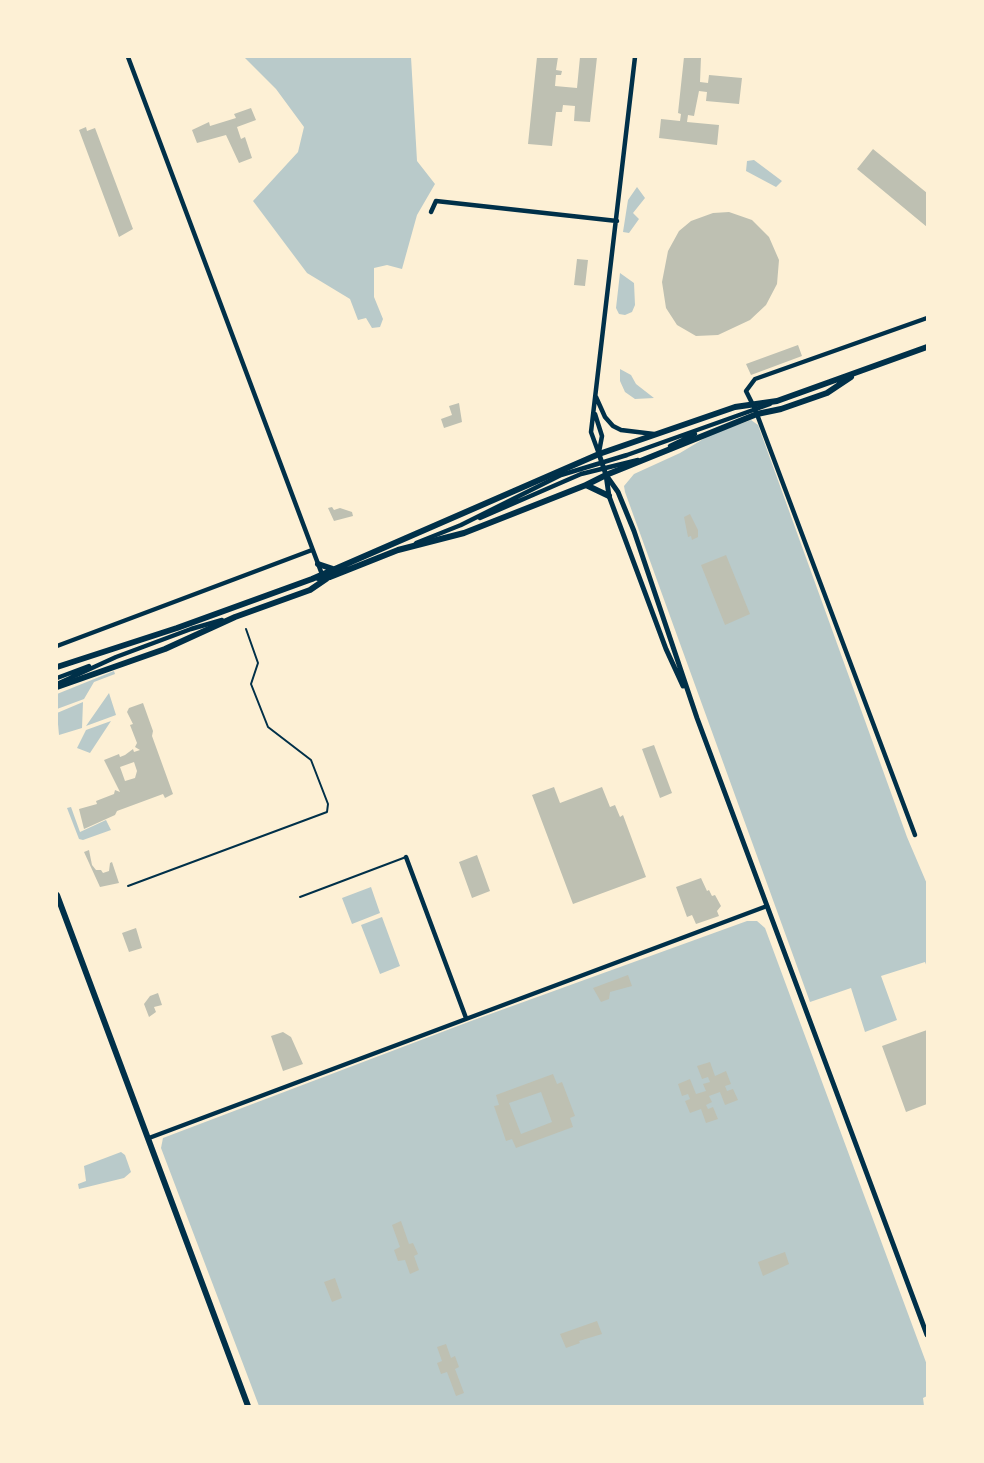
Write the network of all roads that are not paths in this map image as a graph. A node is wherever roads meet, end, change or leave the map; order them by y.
1 (128, 57) edge
2 (635, 57) edge
3 (431, 212) dead end
4 (617, 220) junction
5 (927, 318) edge
6 (927, 347) edge
7 (862, 370) junction
8 (596, 396) junction
9 (755, 409) junction
10 (595, 411) junction
11 (710, 426) junction
12 (660, 434) junction
13 (599, 454) junction
14 (650, 457) junction
15 (604, 468) junction
16 (586, 485) junction
17 (609, 496) junction
18 (312, 550) junction
19 (398, 550) junction
20 (318, 564) junction
21 (333, 569) junction
22 (325, 576) junction
23 (235, 617) junction
24 (177, 628) junction
25 (246, 629) dead end
26 (57, 646) edge
27 (116, 657) junction
28 (57, 667) edge
29 (57, 678) edge
30 (57, 686) edge
31 (697, 718) junction
32 (915, 836) dead end
33 (406, 857) joint
34 (128, 886) dead end
35 (57, 895) edge
36 (300, 897) dead end
37 (766, 906) junction
38 (466, 1018) junction
39 (149, 1138) junction
40 (927, 1335) edge
41 (248, 1406) edge

1 - 18 street
2 - 4 street
3 - 4 street
4 - 8 street
5 - 9 street
6 - 7 main road
7 - 9 main road
7 - 9 main road
8 - 10 street
8 - 12 street
9 - 11 street
9 - 12 main road
9 - 14 main road
9 - 32 street
10 - 13 street
10 - 13 street
11 - 14 street
11 - 15 street
12 - 13 main road
13 - 15 street
13 - 21 main road
14 - 15 main road
15 - 16 main road
15 - 17 street
15 - 19 street
15 - 31 street
16 - 17 main road
16 - 19 main road
17 - 31 street
18 - 20 street
18 - 26 street
19 - 22 main road
20 - 21 main road
20 - 22 street
21 - 22 main road
22 - 23 main road
22 - 24 main road
23 - 27 street
23 - 30 main road
24 - 27 street
24 - 28 main road
25 - 34 lane
27 - 29 street
27 - 30 street
31 - 37 street
33 - 36 lane
33 - 38 street
35 - 39 main road
37 - 38 street
37 - 40 street
38 - 39 street
39 - 41 main road

